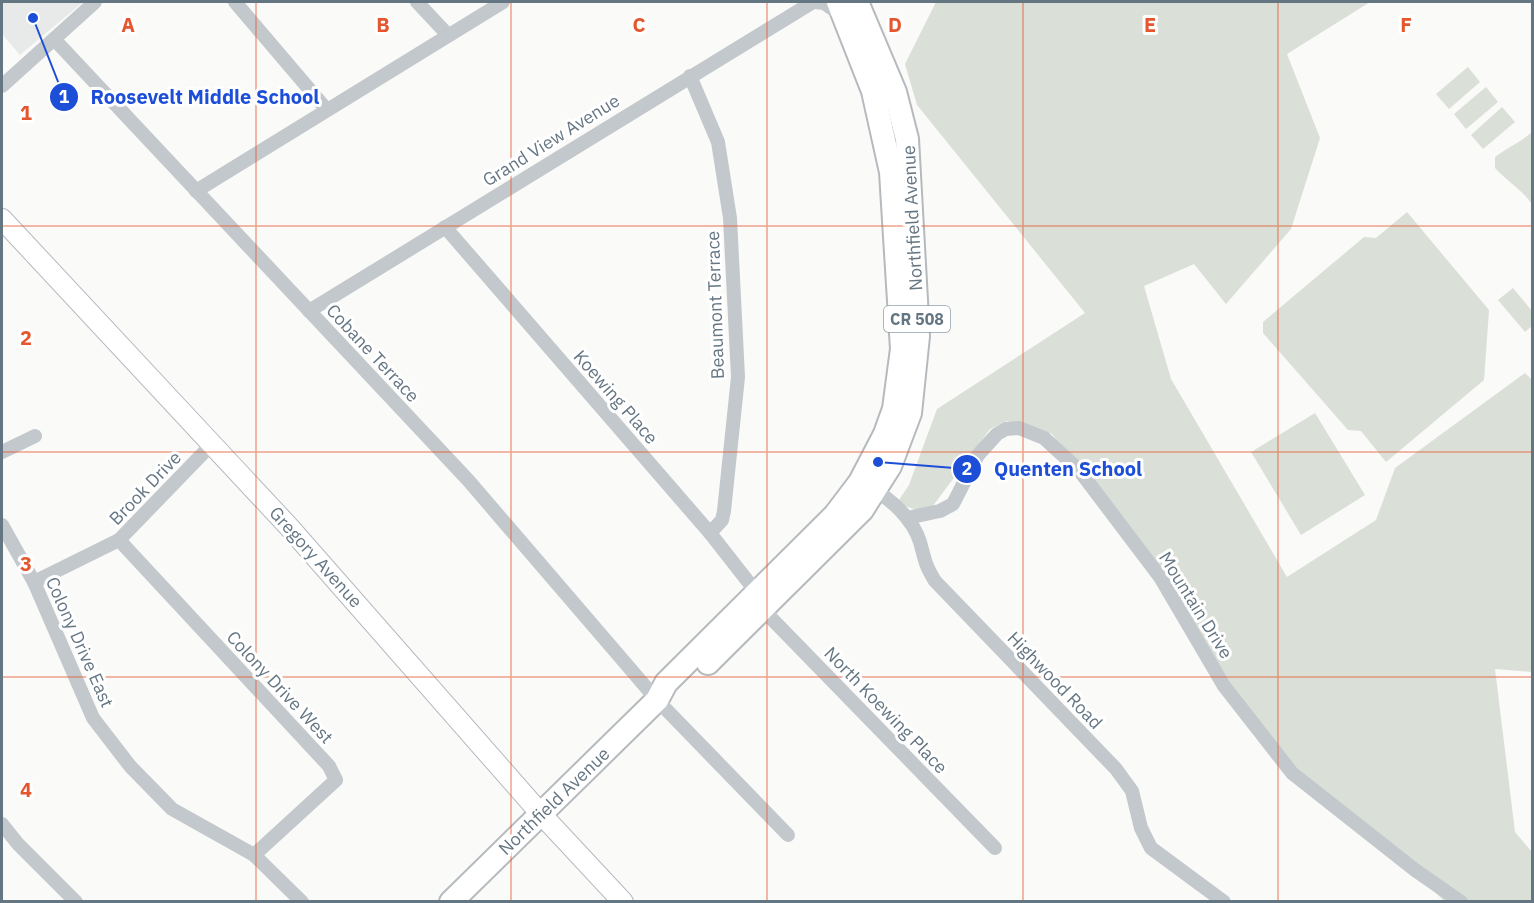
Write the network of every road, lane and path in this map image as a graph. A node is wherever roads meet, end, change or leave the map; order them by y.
1 (95, 2) edge
2 (235, 2) edge
3 (417, 2) edge
4 (503, 2) edge
5 (814, 2) edge
6 (846, 7) edge
7 (448, 35) junction
8 (54, 39) junction
9 (690, 76) junction
10 (2, 86) edge
11 (327, 110) junction
12 (196, 191) junction
13 (2, 219) edge
14 (445, 227) junction
15 (309, 311) junction
16 (35, 436) dead end
17 (212, 444) junction
18 (2, 452) edge
19 (868, 486) junction
20 (907, 518) junction
21 (2, 525) edge
22 (710, 533) junction
23 (119, 540) junction
24 (34, 582) junction
25 (761, 600) junction
26 (657, 700) junction
27 (540, 814) junction
28 (2, 824) edge
29 (788, 836) dead end
30 (995, 848) dead end
31 (254, 855) junction
32 (76, 902) edge
33 (302, 902) edge
34 (451, 902) edge
35 (623, 902) edge
36 (1224, 902) edge
37 (1461, 902) edge

1 - 8 street
2 - 11 street
3 - 7 street
4 - 7 street
5 - 6 street, Grand View Avenue
5 - 9 street, Grand View Avenue
6 - 19 main road, Northfield Avenue / CR 508
7 - 11 street
8 - 10 street
8 - 12 street, Cobane Terrace
9 - 14 street, Grand View Avenue
9 - 22 street, Beaumont Terrace
11 - 12 street
12 - 15 street, Cobane Terrace
13 - 17 main road, Gregory Avenue
14 - 15 street, Grand View Avenue
14 - 22 street, Koewing Place
15 - 26 street, Cobane Terrace
16 - 18 street
17 - 23 street, Brook Drive
17 - 27 main road, Gregory Avenue
19 - 20 street, Highwood Road
19 - 25 main road, Northfield Avenue / CR 508
20 - 36 street, Highwood Road
20 - 37 street, Mountain Drive
21 - 24 street, Colony Drive East
22 - 25 street, Koewing Place
23 - 24 street, Brook Drive
23 - 31 street, Colony Drive West
24 - 31 street, Colony Drive East
25 - 26 main road, Northfield Avenue / CR 508
25 - 30 street, North Koewing Place
26 - 27 main road, Northfield Avenue / CR 508
26 - 29 street, Cobane Terrace
27 - 34 main road, Northfield Avenue / CR 508
27 - 35 main road, Gregory Avenue
28 - 32 street
31 - 33 street, Colony Drive East

